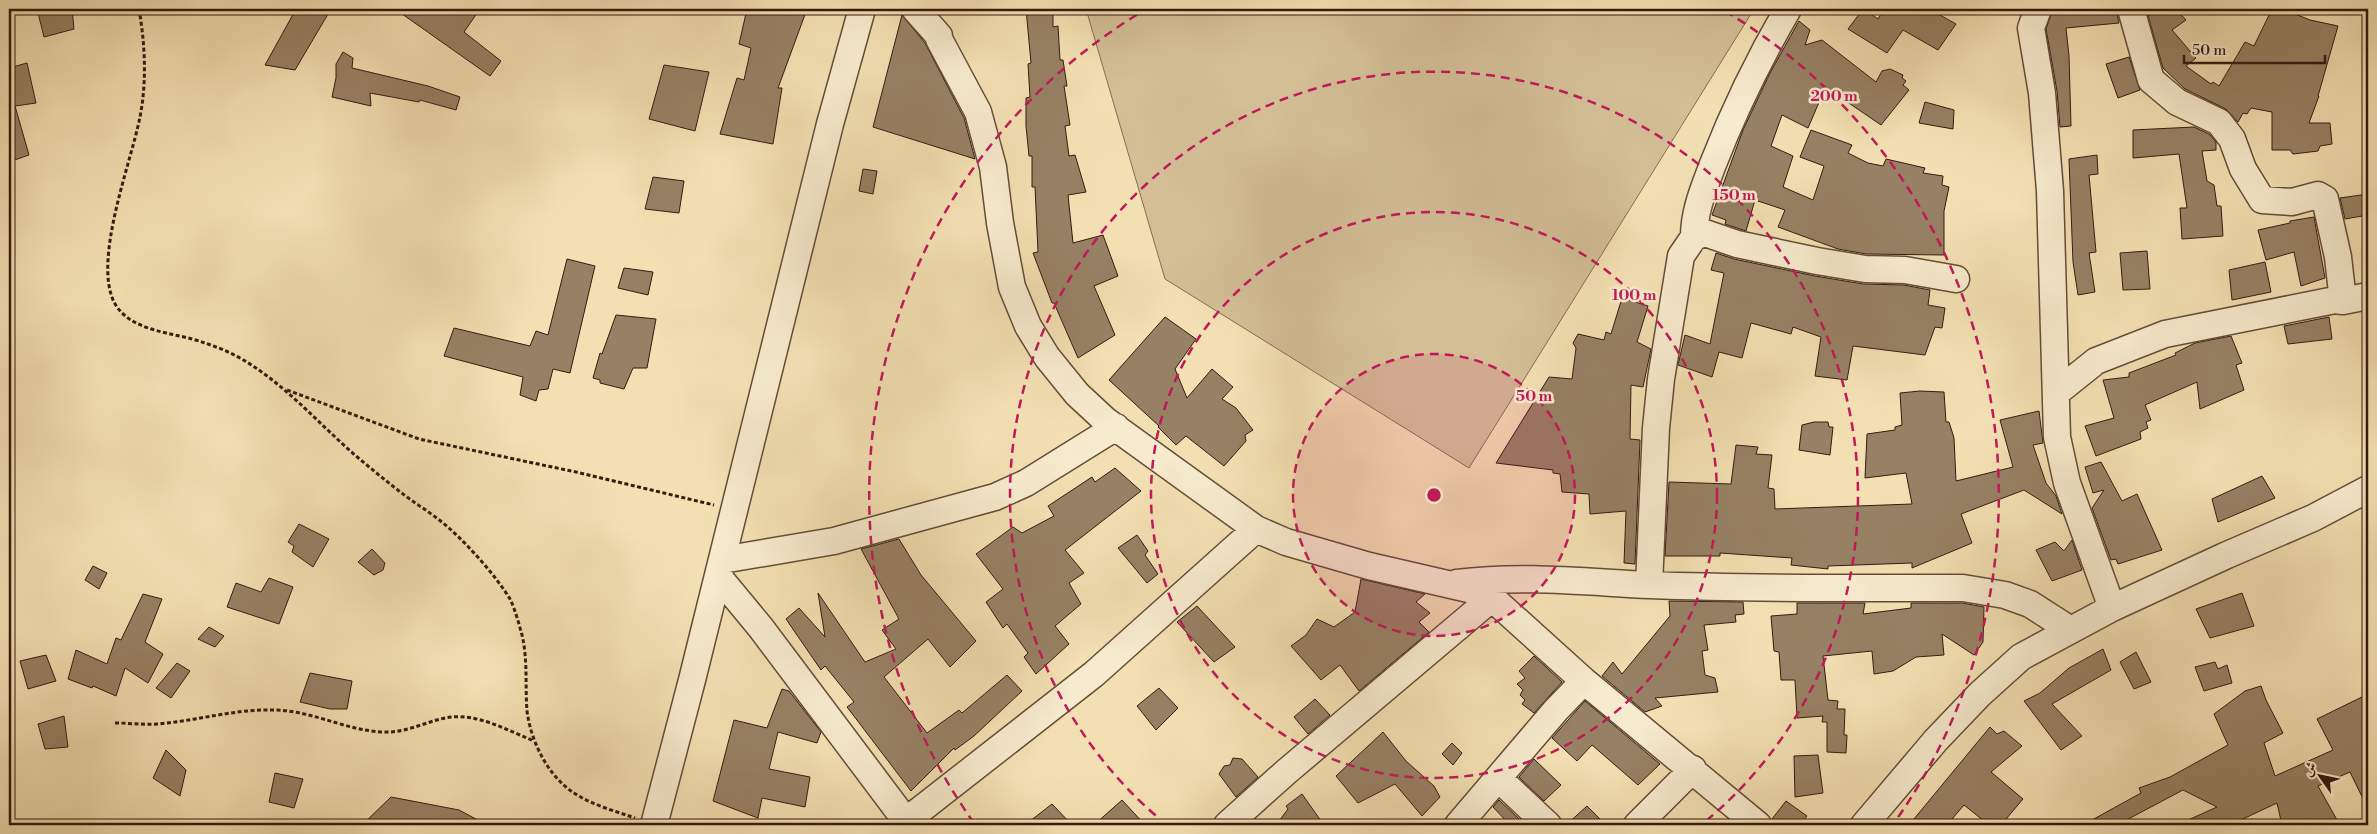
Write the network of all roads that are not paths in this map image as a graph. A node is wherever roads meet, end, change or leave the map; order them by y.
1 (862, 9) edge
2 (915, 9) edge
3 (1788, 9) edge
4 (2038, 9) edge
5 (2131, 9) edge
6 (1694, 237) junction
7 (1956, 279) dead end
8 (2356, 299) edge
9 (2056, 393) junction
10 (1116, 427) junction
11 (2368, 489) edge
12 (1256, 530) junction
13 (720, 568) junction
14 (1452, 584) junction
15 (1650, 585) junction
16 (1492, 598) junction
17 (2112, 608) junction
18 (2069, 629) junction
19 (1584, 681) junction
20 (1693, 769) junction
21 (1498, 778) junction
22 (907, 823) edge
23 (654, 825) edge
24 (1227, 825) edge
25 (1458, 825) edge
26 (1548, 825) edge
27 (1638, 825) edge
28 (1758, 825) edge
29 (1864, 825) edge

1 - 13 street
2 - 10 street
3 - 6 street
4 - 9 street
5 - 8 street
6 - 7 street
6 - 15 street
8 - 9 street
9 - 17 street
10 - 12 street
10 - 13 street
11 - 17 street
12 - 14 street
12 - 22 street
13 - 22 street
13 - 23 street
14 - 15 street
14 - 16 street
15 - 18 street
16 - 19 street
16 - 24 street
17 - 18 street
18 - 29 street
19 - 20 street
19 - 21 street
20 - 27 street
20 - 28 street
21 - 25 street
21 - 26 street

